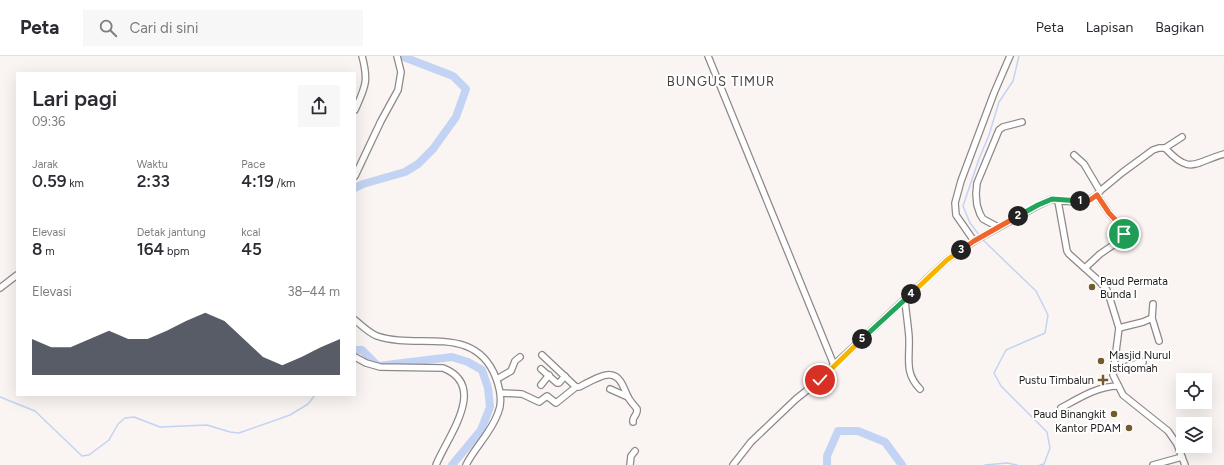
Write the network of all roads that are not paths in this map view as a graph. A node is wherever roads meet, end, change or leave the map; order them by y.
1 (362, 56) edge
2 (708, 56) edge
3 (1010, 56) edge
4 (398, 58) edge
5 (356, 108) edge
6 (1022, 122) dead end
7 (1182, 137) dead end
8 (1165, 148) junction
9 (1224, 154) edge
10 (1074, 155) dead end
11 (356, 174) edge
12 (1098, 193) junction
13 (1058, 200) junction
14 (997, 228) junction
15 (975, 240) junction
16 (1085, 268) junction
17 (16, 276) edge
18 (0, 288) edge
19 (905, 300) junction
20 (1153, 304) dead end
21 (1152, 318) junction
22 (356, 321) edge
23 (1119, 328) junction
24 (1159, 341) dead end
25 (542, 354) dead end
26 (356, 357) edge
27 (520, 357) dead end
28 (1143, 362) dead end
29 (834, 365) junction
30 (541, 369) dead end
31 (1113, 372) junction
32 (549, 375) junction
33 (565, 376) junction
34 (498, 379) junction
35 (542, 385) dead end
36 (1106, 386) junction
37 (1118, 386) junction
38 (576, 387) junction
39 (610, 389) dead end
40 (920, 389) dead end
41 (501, 393) junction
42 (628, 398) junction
43 (1061, 408) dead end
44 (633, 422) dead end
45 (635, 451) dead end
46 (1182, 456) junction
47 (467, 463) edge
48 (436, 465) edge
49 (630, 465) edge
50 (733, 465) edge
51 (1154, 465) edge
52 (1185, 465) edge

1 - 5 street
2 - 29 street
3 - 15 street
4 - 11 street
6 - 14 street
7 - 8 street
8 - 9 street
8 - 12 street
10 - 12 street
12 - 13 street
12 - 16 street
13 - 14 street
13 - 16 street
14 - 15 street
15 - 19 street
16 - 23 street
17 - 18 street
19 - 29 street
19 - 40 street
20 - 21 street
21 - 23 street
21 - 24 street
22 - 34 street
23 - 31 street
25 - 33 street
26 - 48 street
27 - 34 street
28 - 31 street
29 - 50 street
30 - 32 street
31 - 36 street
31 - 37 street
32 - 33 street
32 - 35 street
33 - 38 street
34 - 41 street
36 - 37 street
36 - 43 street
37 - 46 street
38 - 41 street
38 - 42 street
39 - 42 street
41 - 47 street
42 - 44 street
45 - 49 street
46 - 51 street
46 - 52 street

